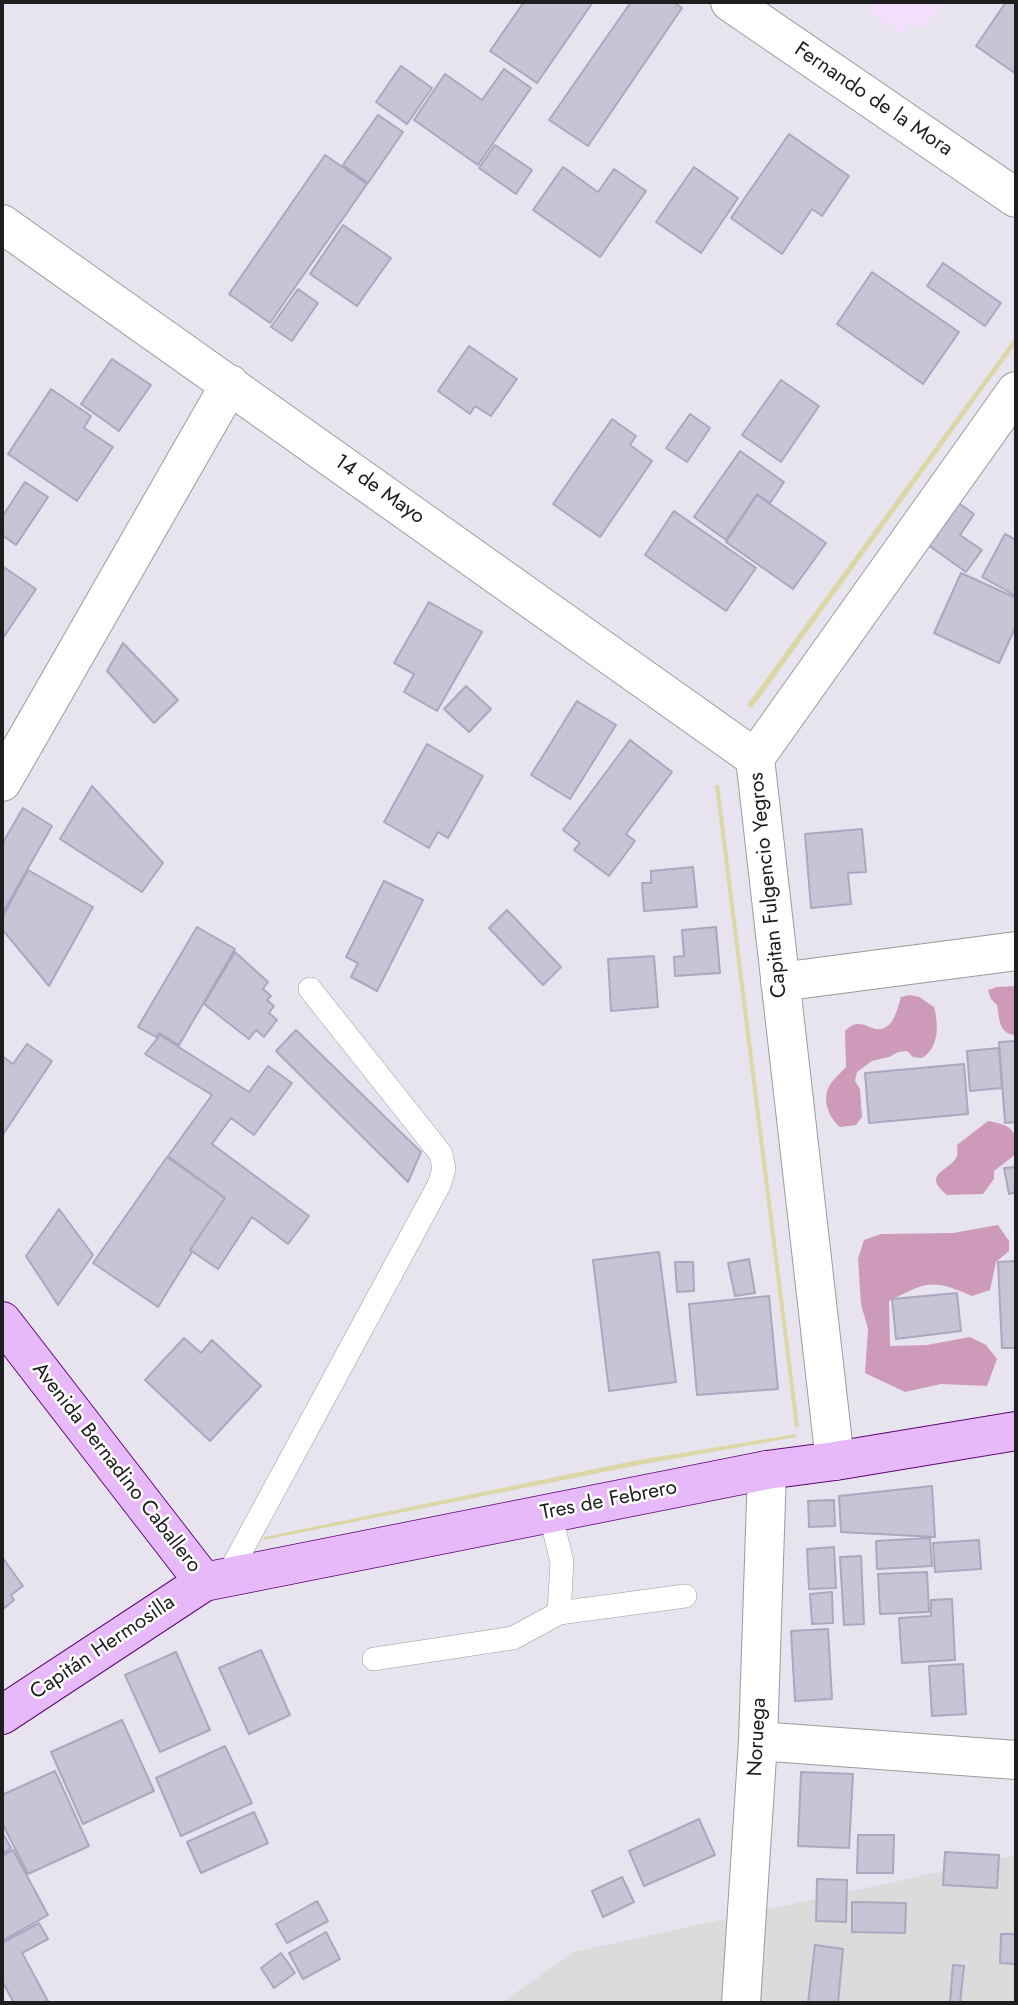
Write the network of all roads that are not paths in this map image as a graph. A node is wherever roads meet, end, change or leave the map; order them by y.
1 (730, 2) edge
2 (1016, 198) edge
3 (2, 224) edge
4 (230, 384) junction
5 (1016, 391) edge
6 (755, 758) junction
7 (2, 782) edge
8 (1016, 951) edge
9 (780, 982) junction
10 (310, 989) dead end
11 (2, 1321) edge
12 (1016, 1430) edge
13 (835, 1461) junction
14 (767, 1470) junction
15 (550, 1513) junction
16 (215, 1579) junction
17 (685, 1596) dead end
18 (559, 1613) junction
19 (374, 1659) dead end
20 (2, 1715) edge
21 (758, 1741) junction
22 (1016, 1760) edge
23 (741, 2003) edge

1 - 2 street, Fernando de la Mora
3 - 4 street, 14 de Mayo
4 - 6 street, 14 de Mayo
4 - 7 street
5 - 6 street, Capitan Fulgencio Yegros
6 - 9 street, Capitan Fulgencio Yegros
8 - 9 street
9 - 13 street, Capitan Fulgencio Yegros
10 - 16 lane
11 - 16 street, Avenida Bernadino Caballero
12 - 13 street, Tres de Febrero
13 - 14 street, Tres de Febrero
14 - 15 street, Tres de Febrero
14 - 21 street, Noruega
15 - 16 street, Tres de Febrero
15 - 18 lane
16 - 20 street, Capitán Hermosilla
17 - 18 lane
18 - 19 lane
21 - 22 street
21 - 23 street, Noruega

